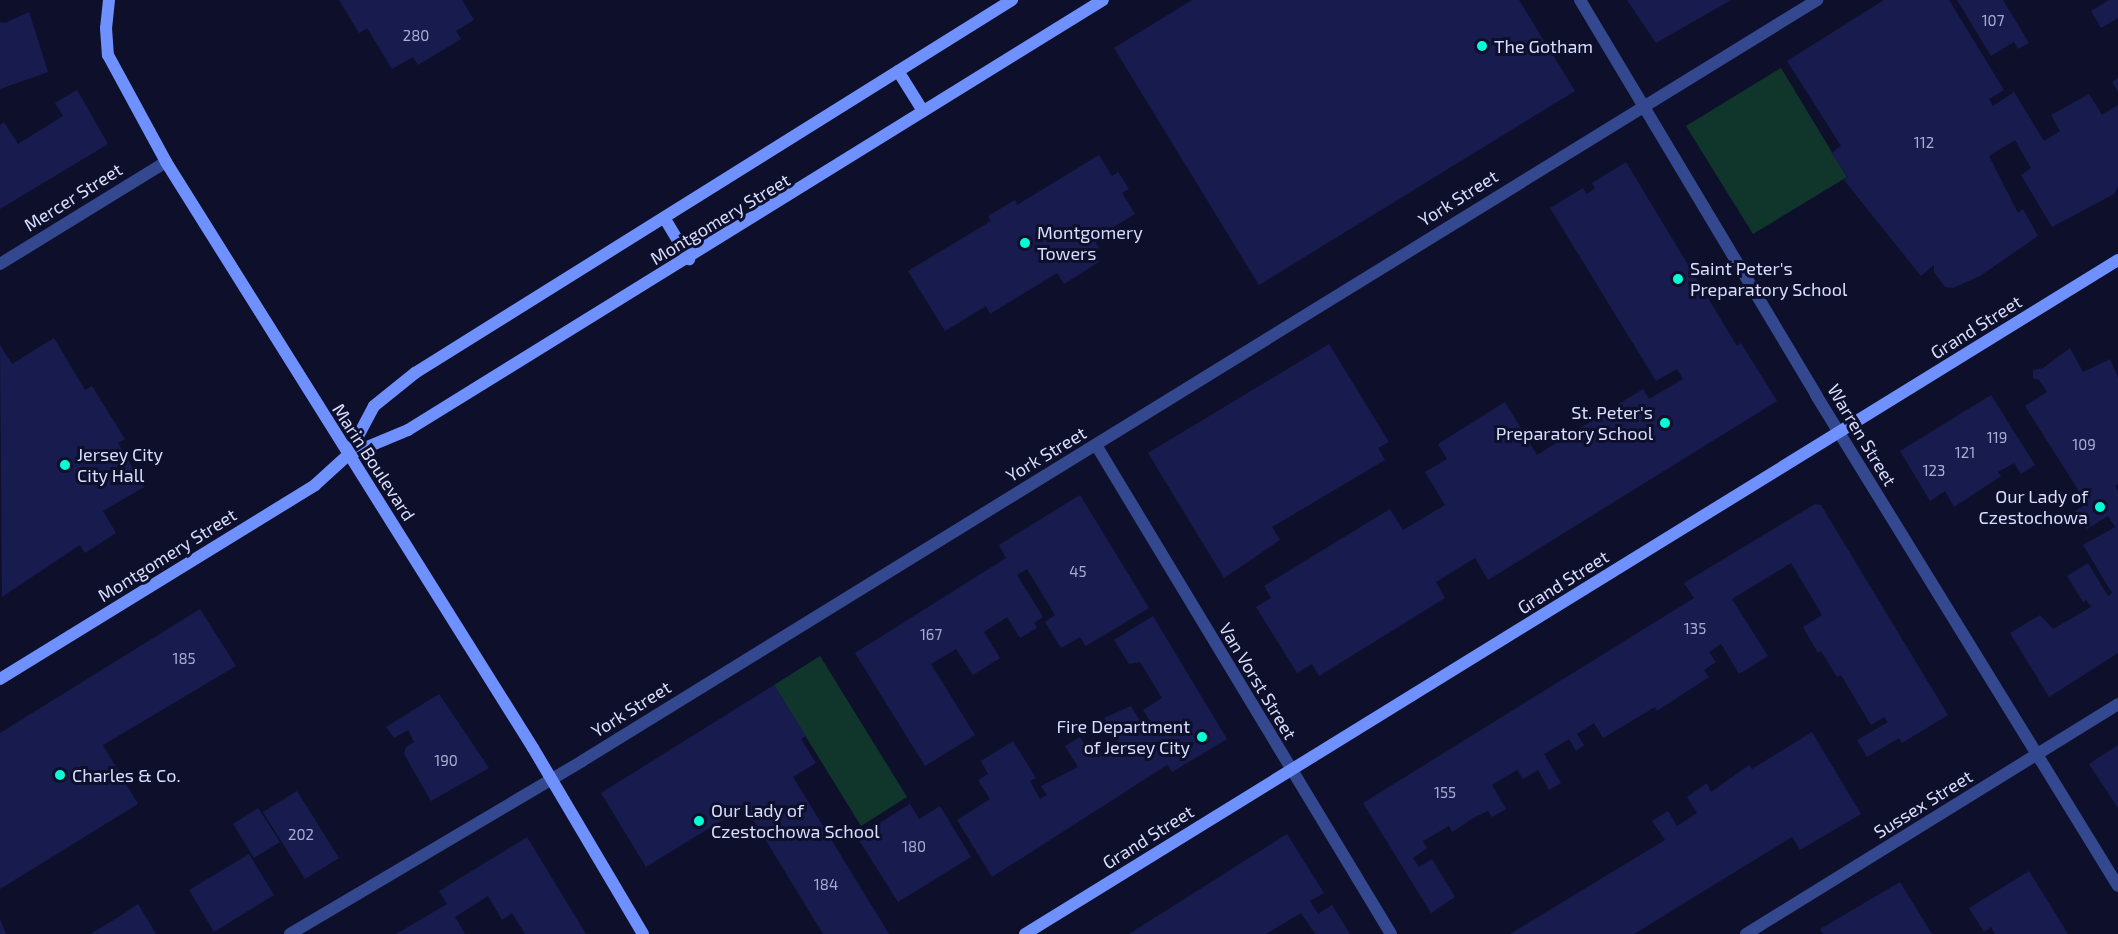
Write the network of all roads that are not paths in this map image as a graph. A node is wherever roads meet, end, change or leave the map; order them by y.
1 (109, 0) edge
2 (1012, 0) edge
3 (1103, 0) edge
4 (1580, 0) edge
5 (1816, 0) edge
6 (898, 70) junction
7 (1642, 105) junction
8 (923, 111) junction
9 (166, 162) junction
10 (665, 219) junction
11 (689, 259) junction
12 (2118, 260) edge
13 (0, 264) edge
14 (1839, 433) junction
15 (1096, 445) junction
16 (348, 455) junction
17 (0, 679) edge
18 (2118, 704) edge
19 (2038, 754) junction
20 (1291, 770) junction
21 (551, 779) junction
22 (2118, 886) edge
23 (290, 934) edge
24 (643, 934) edge
25 (1025, 934) edge
26 (1390, 934) edge
27 (1746, 934) edge

1 - 9 street, Marin Boulevard
2 - 6 street, Montgomery Street
3 - 8 street, Montgomery Street
4 - 7 street, Warren Street
5 - 7 street, York Street
6 - 8 street
6 - 10 street, Montgomery Street
7 - 14 street, Warren Street
7 - 15 street, York Street
8 - 11 street, Montgomery Street
9 - 13 street, Mercer Street
9 - 16 street, Marin Boulevard
10 - 11 street
10 - 16 street, Montgomery Street
11 - 16 street, Montgomery Street
12 - 14 street, Grand Street
14 - 19 street, Warren Street
14 - 20 street, Grand Street
15 - 20 street, Van Vorst Street
15 - 21 street, York Street
16 - 17 street, Montgomery Street
16 - 21 street, Marin Boulevard
18 - 19 street, Sussex Street
19 - 22 street, Warren Street
19 - 27 street, Sussex Street
20 - 25 street, Grand Street
20 - 26 street, Van Vorst Street
21 - 23 street, York Street
21 - 24 street, Marin Boulevard

